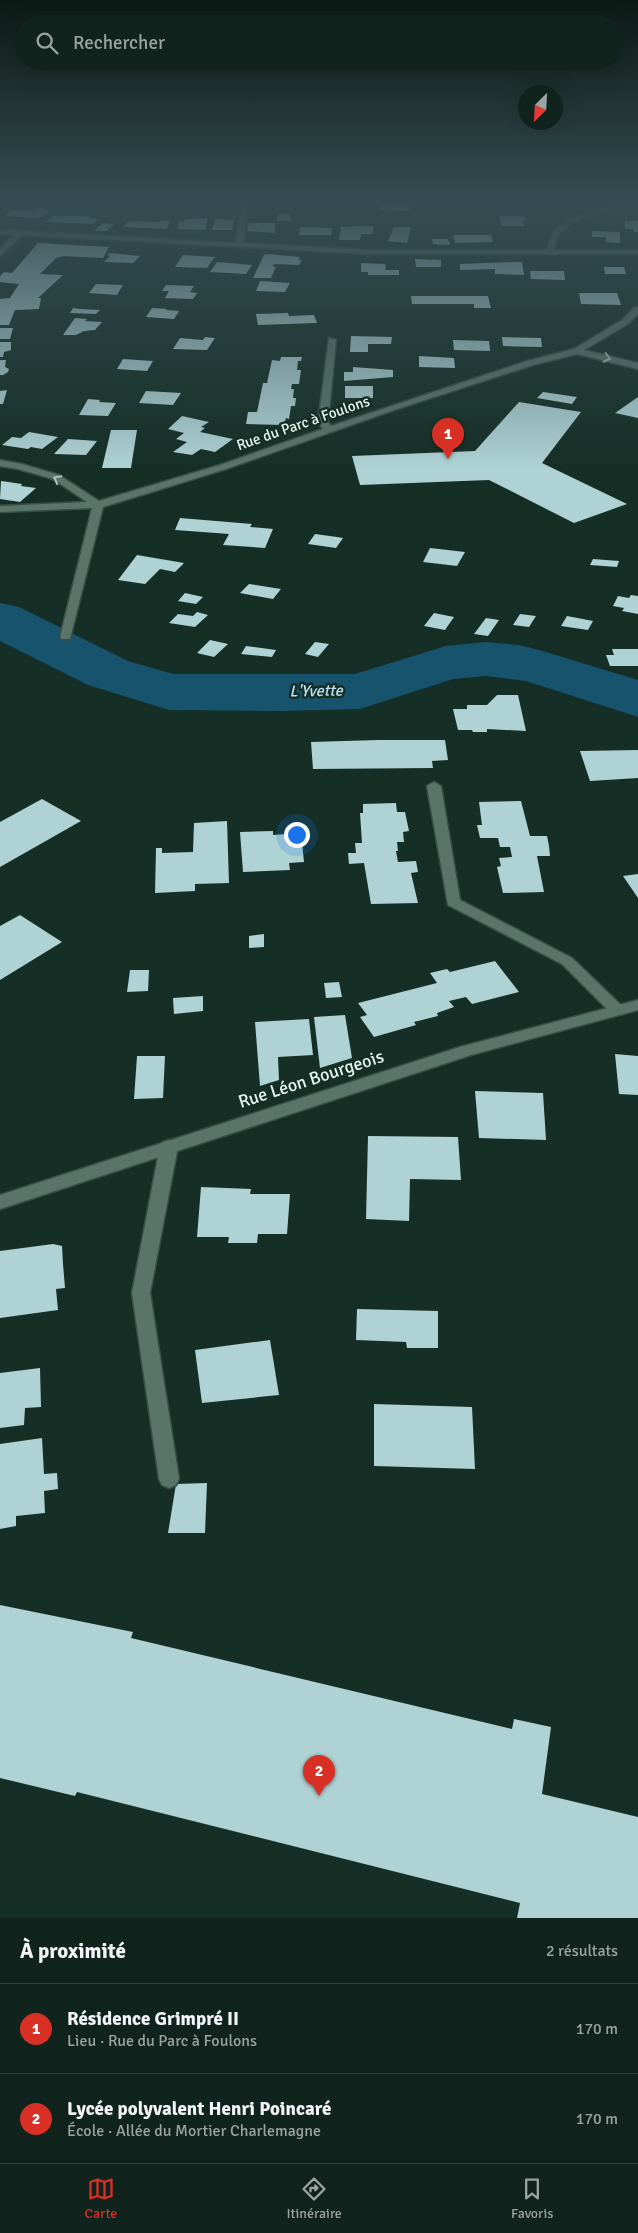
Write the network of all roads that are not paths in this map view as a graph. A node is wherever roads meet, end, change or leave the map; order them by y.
1 (638, 309) edge
2 (332, 340) dead end
3 (577, 351) junction
4 (638, 366) edge
5 (330, 430) junction
6 (0, 463) edge
7 (98, 505) junction
8 (0, 509) edge
9 (66, 637) dead end
10 (434, 786) dead end
11 (638, 1006) edge
12 (617, 1010) junction
13 (169, 1146) junction
14 (0, 1202) edge
15 (169, 1479) dead end

1 - 3 street, Rue du Parc à Foulons
2 - 5 street
3 -> 4 street
3 - 5 street, Rue du Parc à Foulons
5 - 7 street, Rue du Parc à Foulons
7 -> 6 street
7 - 8 street, Rue du Parc à Foulons
7 - 9 street
10 - 12 street
11 - 12 street, Rue Léon Bourgeois
12 - 13 street, Rue Léon Bourgeois
13 - 14 street, Rue Léon Bourgeois
13 - 15 street

